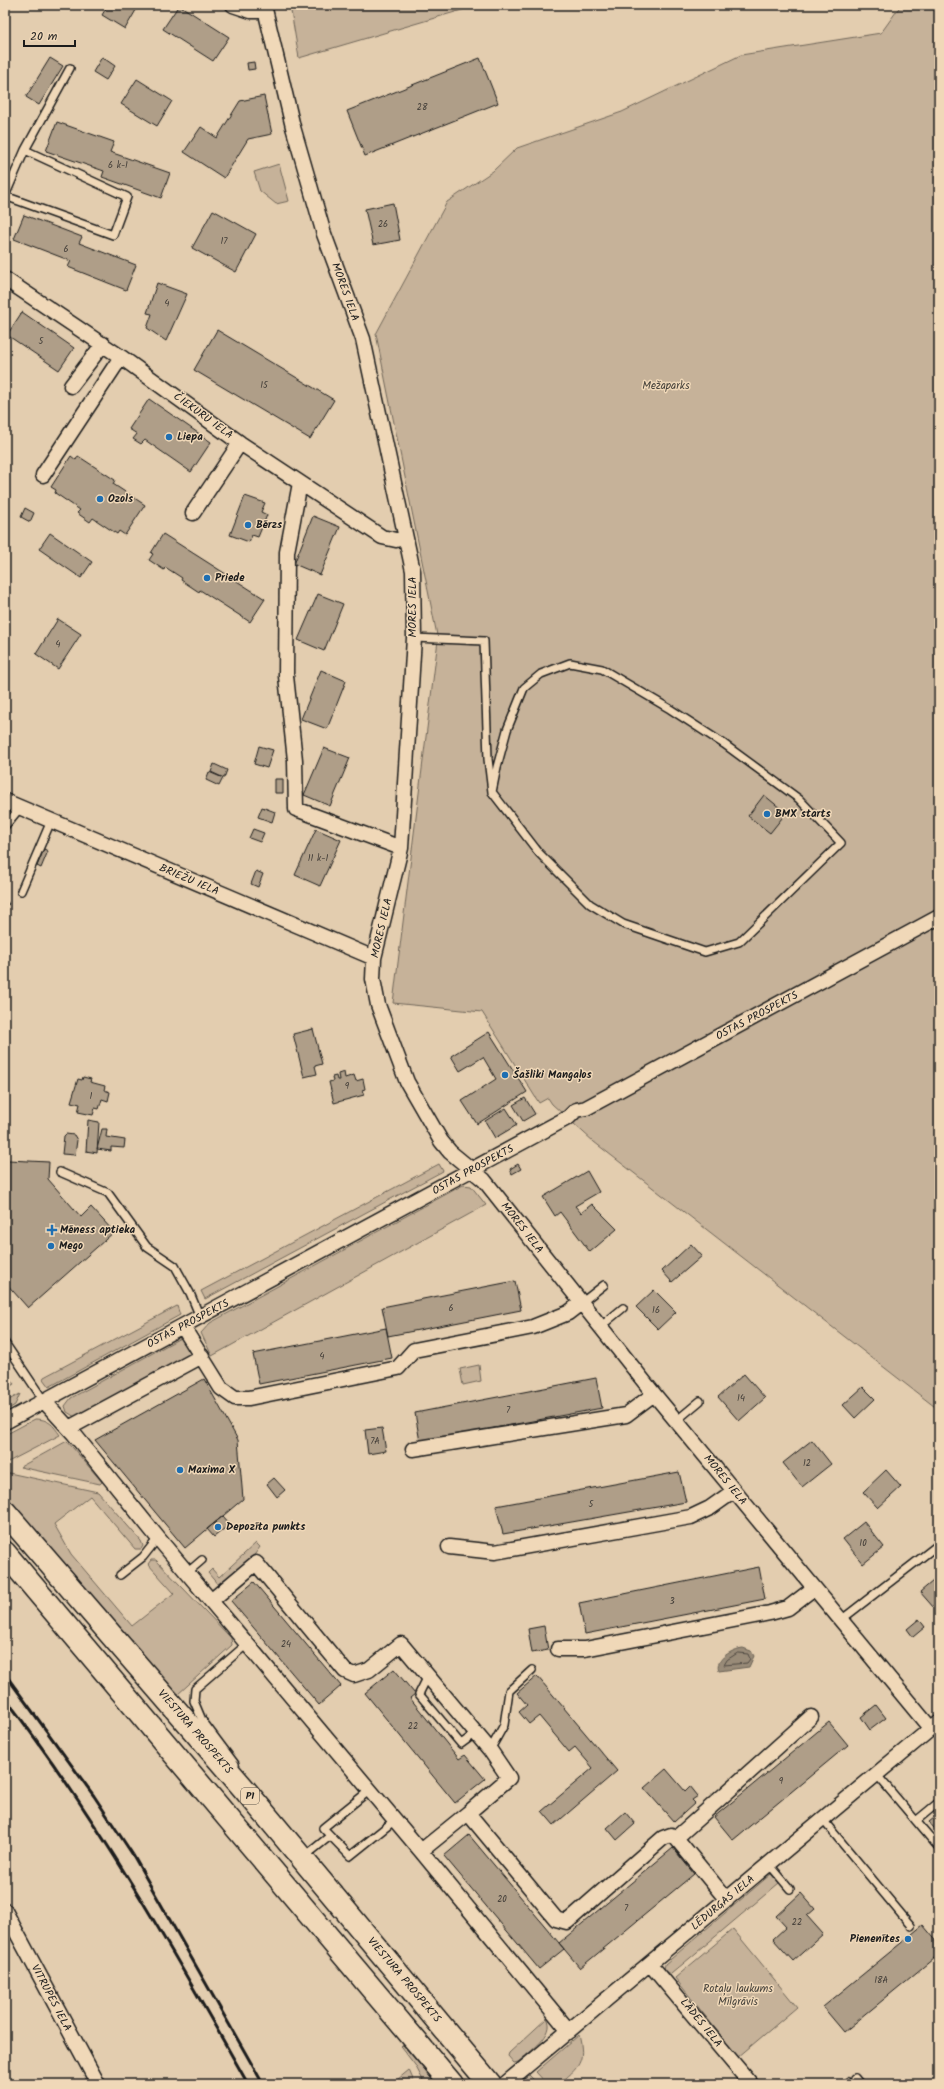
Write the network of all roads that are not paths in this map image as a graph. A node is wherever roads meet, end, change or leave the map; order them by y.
1 (233, 5) edge
2 (265, 8) edge
3 (70, 68) dead end
4 (25, 150) junction
5 (5, 196) edge
6 (5, 279) edge
7 (103, 344) junction
8 (122, 357) junction
9 (71, 386) dead end
10 (240, 443) junction
11 (43, 474) dead end
12 (300, 483) junction
13 (193, 513) dead end
14 (405, 538) junction
15 (414, 638) junction
16 (492, 792) junction
17 (5, 801) edge
18 (20, 808) junction
19 (51, 821) junction
20 (5, 826) edge
21 (401, 848) junction
22 (21, 891) dead end
23 (939, 917) edge
24 (374, 958) junction
25 (471, 1171) junction
26 (60, 1172) dead end
27 (604, 1285) dead end
28 (581, 1303) junction
29 (623, 1308) dead end
30 (200, 1317) junction
31 (183, 1327) junction
32 (600, 1327) junction
33 (5, 1343) edge
34 (202, 1356) junction
35 (654, 1394) junction
36 (44, 1401) junction
37 (700, 1401) dead end
38 (676, 1421) junction
39 (5, 1422) edge
40 (69, 1428) junction
41 (413, 1449) dead end
42 (734, 1491) junction
43 (5, 1512) edge
44 (158, 1538) junction
45 (939, 1544) edge
46 (449, 1547) dead end
47 (5, 1553) edge
48 (202, 1560) dead end
49 (188, 1572) junction
50 (120, 1575) dead end
51 (814, 1588) junction
52 (212, 1600) junction
53 (841, 1620) junction
54 (247, 1644) junction
55 (558, 1649) dead end
56 (532, 1670) dead end
57 (428, 1676) junction
58 (811, 1717) dead end
59 (937, 1724) edge
60 (476, 1733) junction
61 (490, 1750) junction
62 (877, 1775) junction
63 (245, 1790) junction
64 (370, 1790) junction
65 (939, 1802) edge
66 (468, 1813) junction
67 (395, 1820) junction
68 (823, 1820) junction
69 (916, 1820) junction
70 (330, 1836) junction
71 (676, 1838) junction
72 (939, 1848) edge
73 (421, 1851) junction
74 (303, 1858) junction
75 (770, 1864) junction
76 (790, 1889) dead end
77 (727, 1900) junction
78 (5, 1912) edge
79 (911, 1926) dead end
80 (650, 1964) junction
81 (569, 2031) junction
82 (98, 2084) edge
83 (452, 2084) edge
84 (490, 2084) edge
85 (505, 2084) edge
86 (751, 2084) edge

1 - 2 street
2 - 14 street, MORES IELA
3 - 4 lane
4 - 5 lane
4 - 5 lane
6 - 7 street, ČIEKURU IELA
7 - 8 street, ČIEKURU IELA
7 - 9 street
8 - 10 street, ČIEKURU IELA
8 - 11 street
10 - 12 street, ČIEKURU IELA
10 - 13 street
12 - 14 street, ČIEKURU IELA
12 - 21 street
14 - 15 street, MORES IELA
15 - 16 lane
15 - 21 street, MORES IELA
16 - 16 lane
17 - 18 street, BRIEŽU IELA
18 - 19 street, BRIEŽU IELA
18 - 20 lane
19 - 22 lane
19 - 24 street, BRIEŽU IELA
21 - 24 street, MORES IELA
23 - 25 street, OSTAS PROSPEKTS
24 - 25 street, MORES IELA
25 - 28 street, MORES IELA
25 - 30 street, OSTAS PROSPEKTS
26 - 30 lane
27 - 28 lane
28 - 32 street, MORES IELA
28 - 34 street
29 - 32 lane
30 - 31 street, OSTAS PROSPEKTS
31 - 34 street
31 - 36 street, OSTAS PROSPEKTS
32 - 35 street, MORES IELA
33 - 36 lane
34 - 40 street
35 - 38 street, MORES IELA
35 - 41 street
36 - 39 street, OSTAS PROSPEKTS
36 - 40 street
37 - 38 lane
38 - 42 street, MORES IELA
40 - 44 street
42 - 46 street
42 - 51 street, MORES IELA
43 - 63 main road, VIESTURA PROSPEKTS / P1
44 - 49 street
44 - 50 lane
45 - 53 lane
47 - 83 main road
48 - 49 lane
49 - 52 street
51 - 53 street, MORES IELA
51 - 55 street
52 - 54 street
52 - 57 street
53 - 59 street, MORES IELA
54 - 63 lane
54 - 64 street
56 - 61 lane
57 - 60 street
57 - 60 lane
58 - 71 street
59 - 62 street, LĒDURGAS IELA
60 - 61 street
61 - 66 street
62 - 68 street, LĒDURGAS IELA
62 - 69 lane
63 - 74 main road, VIESTURA PROSPEKTS / P1
64 - 67 street
64 - 70 lane
65 - 69 lane
66 - 71 street
66 - 73 street
67 - 70 lane
67 - 73 street
68 - 75 street, LĒDURGAS IELA
68 - 79 lane
69 - 72 lane
70 - 74 lane
71 - 77 street
73 - 81 street
74 - 84 main road, VIESTURA PROSPEKTS / P1
75 - 76 lane
75 - 77 street, LĒDURGAS IELA
77 - 80 street, LĒDURGAS IELA
78 - 82 street, VITRUPES IELA
80 - 81 street, LĒDURGAS IELA
80 - 86 street, LĀDES IELA
81 - 85 street, LĒDURGAS IELA

